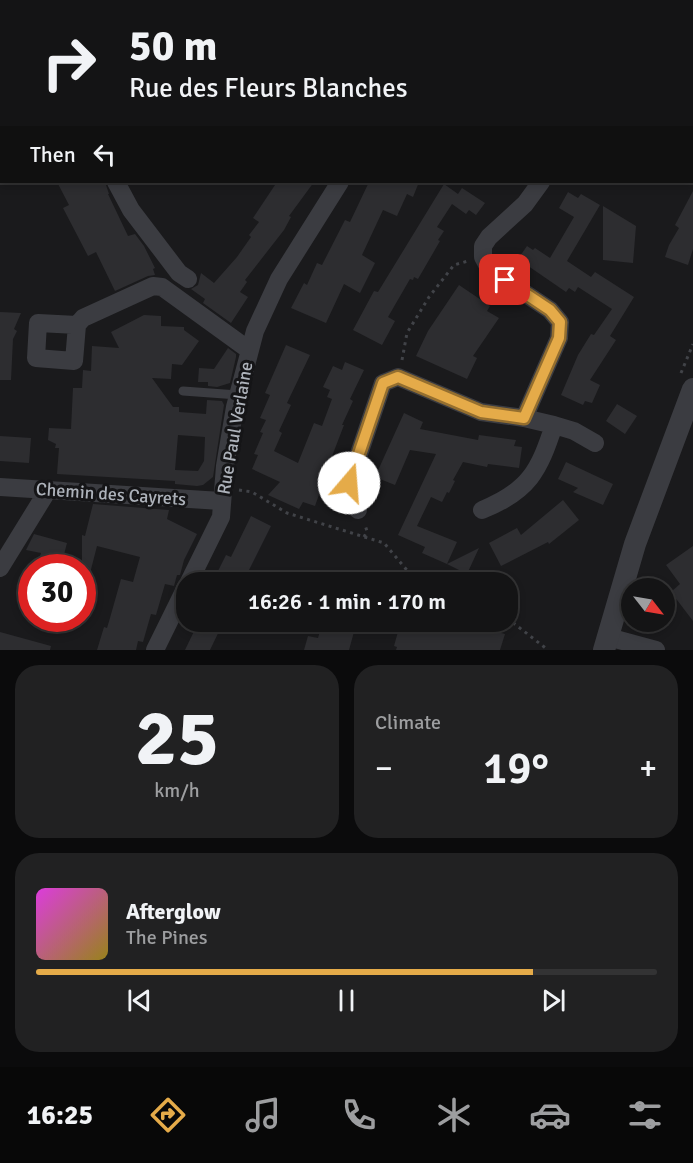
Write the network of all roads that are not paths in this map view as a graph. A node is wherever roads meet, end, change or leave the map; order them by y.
1 (117, 183) edge
2 (339, 183) edge
3 (540, 183) edge
4 (188, 279) dead end
5 (77, 325) dead end
6 (249, 350) junction
7 (693, 389) edge
8 (183, 391) dead end
9 (238, 395) junction
10 (693, 411) edge
11 (524, 418) junction
12 (554, 425) junction
13 (676, 431) junction
14 (595, 443) dead end
15 (0, 487) edge
16 (48, 490) junction
17 (222, 494) junction
18 (358, 510) dead end
19 (483, 510) dead end
20 (0, 568) edge
21 (194, 572) edge
22 (176, 607) edge
23 (606, 643) edge
24 (155, 650) edge
25 (656, 650) edge

1 - 4 street
2 - 6 street, Rue Paul Verlaine
3 - 11 street
5 - 6 street
6 - 9 street, Rue Paul Verlaine
7 - 13 street
8 - 9 lane
9 - 17 street, Rue Paul Verlaine
10 - 13 street
11 - 12 street
11 - 18 street
12 - 14 street
12 - 19 street
13 - 23 street
15 - 16 street, Chemin des Cayrets
16 - 17 street, Chemin des Cayrets
16 - 20 street
17 - 21 street, Rue Paul Verlaine
22 - 24 street
23 - 25 street

